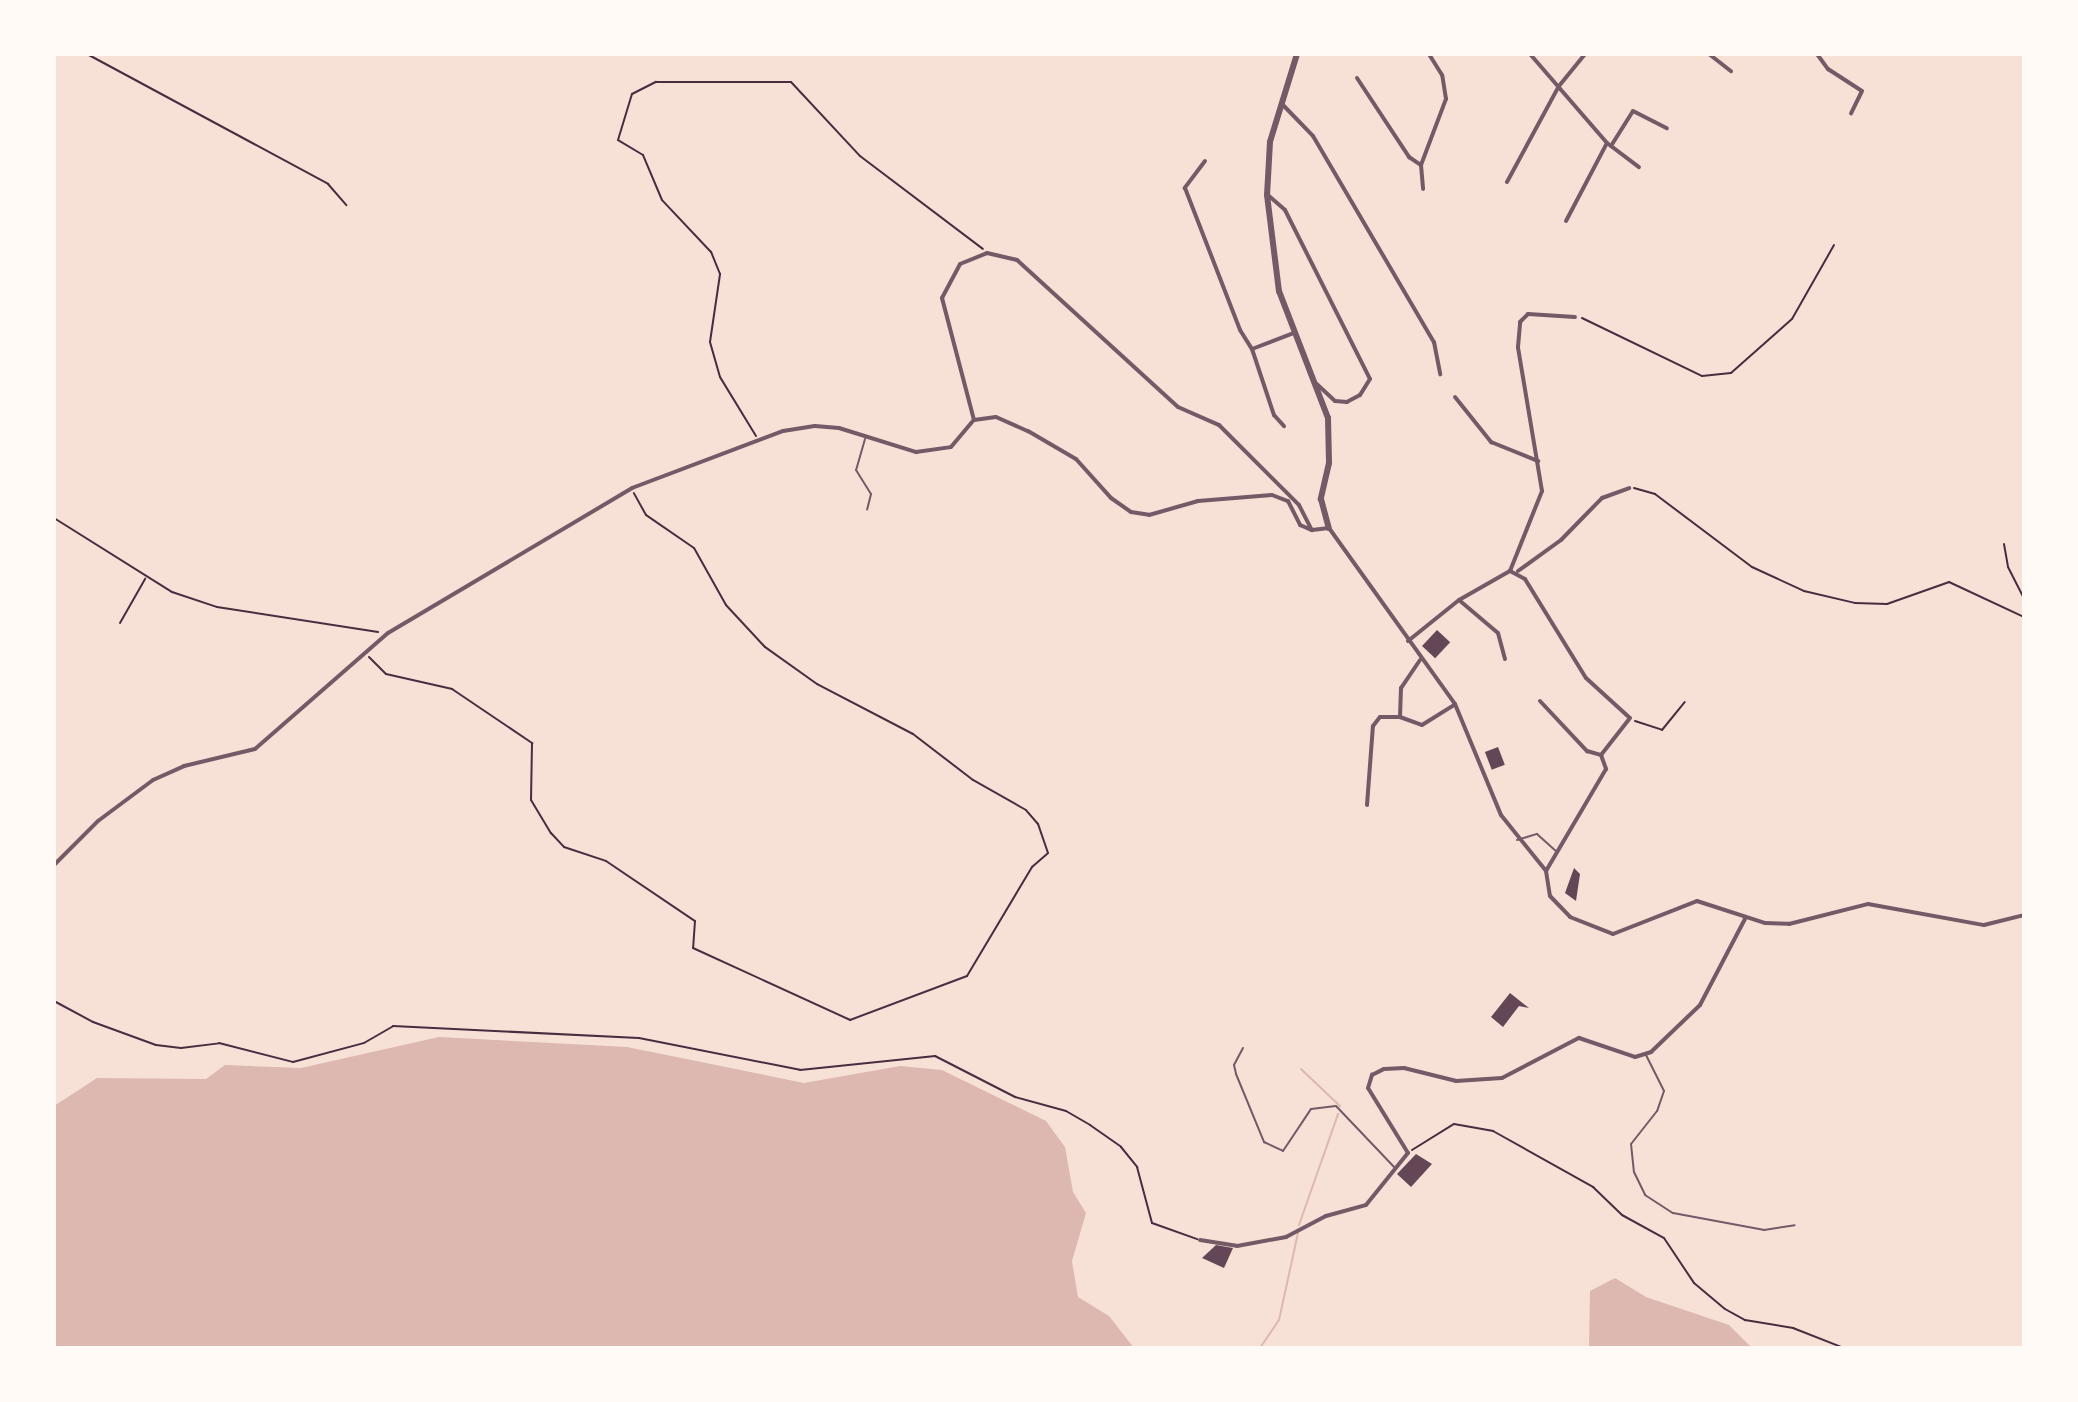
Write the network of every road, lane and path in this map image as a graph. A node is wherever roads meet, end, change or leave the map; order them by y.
1 (87, 54) edge
2 (1297, 54) edge
3 (1429, 54) edge
4 (1530, 54) edge
5 (1585, 54) edge
6 (1709, 54) edge
7 (1817, 54) edge
8 (1731, 71) dead end
9 (1357, 78) dead end
10 (1559, 86) junction
11 (1281, 103) junction
12 (1851, 114) dead end
13 (1667, 128) dead end
14 (1609, 144) junction
15 (1205, 161) dead end
16 (1421, 165) junction
17 (1639, 167) dead end
18 (1507, 182) dead end
19 (1423, 189) dead end
20 (1267, 195) junction
21 (346, 205) dead end
22 (1566, 221) dead end
23 (1834, 245) dead end
24 (987, 253) junction
25 (1575, 317) joint
26 (1294, 333) junction
27 (1252, 349) junction
28 (1440, 374) dead end
29 (1315, 383) junction
30 (1455, 397) dead end
31 (974, 420) junction
32 (1284, 426) dead end
33 (866, 438) junction
34 (758, 441) junction
35 (1538, 461) junction
36 (632, 488) junction
37 (1629, 488) joint
38 (867, 510) dead end
39 (54, 518) edge
40 (1329, 528) junction
41 (1312, 530) junction
42 (2004, 544) dead end
43 (1510, 571) junction
44 (1518, 571) junction
45 (145, 578) junction
46 (2024, 598) edge
47 (1459, 600) junction
48 (2024, 617) edge
49 (120, 623) dead end
50 (388, 633) junction
51 (1408, 641) junction
52 (365, 654) junction
53 (1505, 659) dead end
54 (1420, 660) junction
55 (1540, 701) dead end
56 (1685, 702) dead end
57 (1455, 704) junction
58 (1400, 717) junction
59 (1630, 718) junction
60 (1601, 755) junction
61 (1367, 805) dead end
62 (1517, 840) junction
63 (1558, 853) junction
64 (54, 865) edge
65 (1546, 871) junction
66 (2024, 915) edge
67 (1745, 919) junction
68 (54, 1001) edge
69 (1243, 1048) dead end
70 (1645, 1054) junction
71 (1408, 1153) junction
72 (1397, 1170) junction
73 (1795, 1225) dead end
74 (1200, 1240) joint
75 (1844, 1348) edge

1 - 21 path
2 - 11 street
3 - 16 street
4 - 10 street
5 - 10 street
6 - 8 street
7 - 12 street
9 - 16 street
10 - 14 street
10 - 18 street
11 - 20 street
11 - 28 street
13 - 14 street
14 - 17 street
14 - 22 street
15 - 27 street
16 - 19 street
20 - 26 street
20 - 29 street
23 - 25 path
24 - 31 street
24 - 34 path
24 - 41 street
25 - 35 street
26 - 27 street
26 - 29 street
27 - 32 street
29 - 40 street
30 - 35 street
31 - 33 street
31 - 41 street
33 - 34 street
33 - 38 lane
34 - 36 street
35 - 43 street
36 - 50 street
36 - 52 path
37 - 44 street
37 - 48 path
39 - 45 path
40 - 41 street
40 - 51 street
42 - 46 path
43 - 44 street
43 - 47 street
44 - 59 street
45 - 49 path
45 - 50 path
47 - 51 street
47 - 53 street
50 - 52 street
51 - 54 street
52 - 64 street
54 - 57 street
54 - 58 street
55 - 60 street
56 - 59 path
57 - 58 street
57 - 62 street
58 - 61 street
59 - 60 street
60 - 63 street
62 - 63 lane
62 - 65 street
63 - 65 street
65 - 67 street
66 - 67 street
67 - 70 street
68 - 74 path
69 - 72 lane
70 - 71 street
70 - 73 lane
71 - 72 street
71 - 75 path
72 - 74 street

